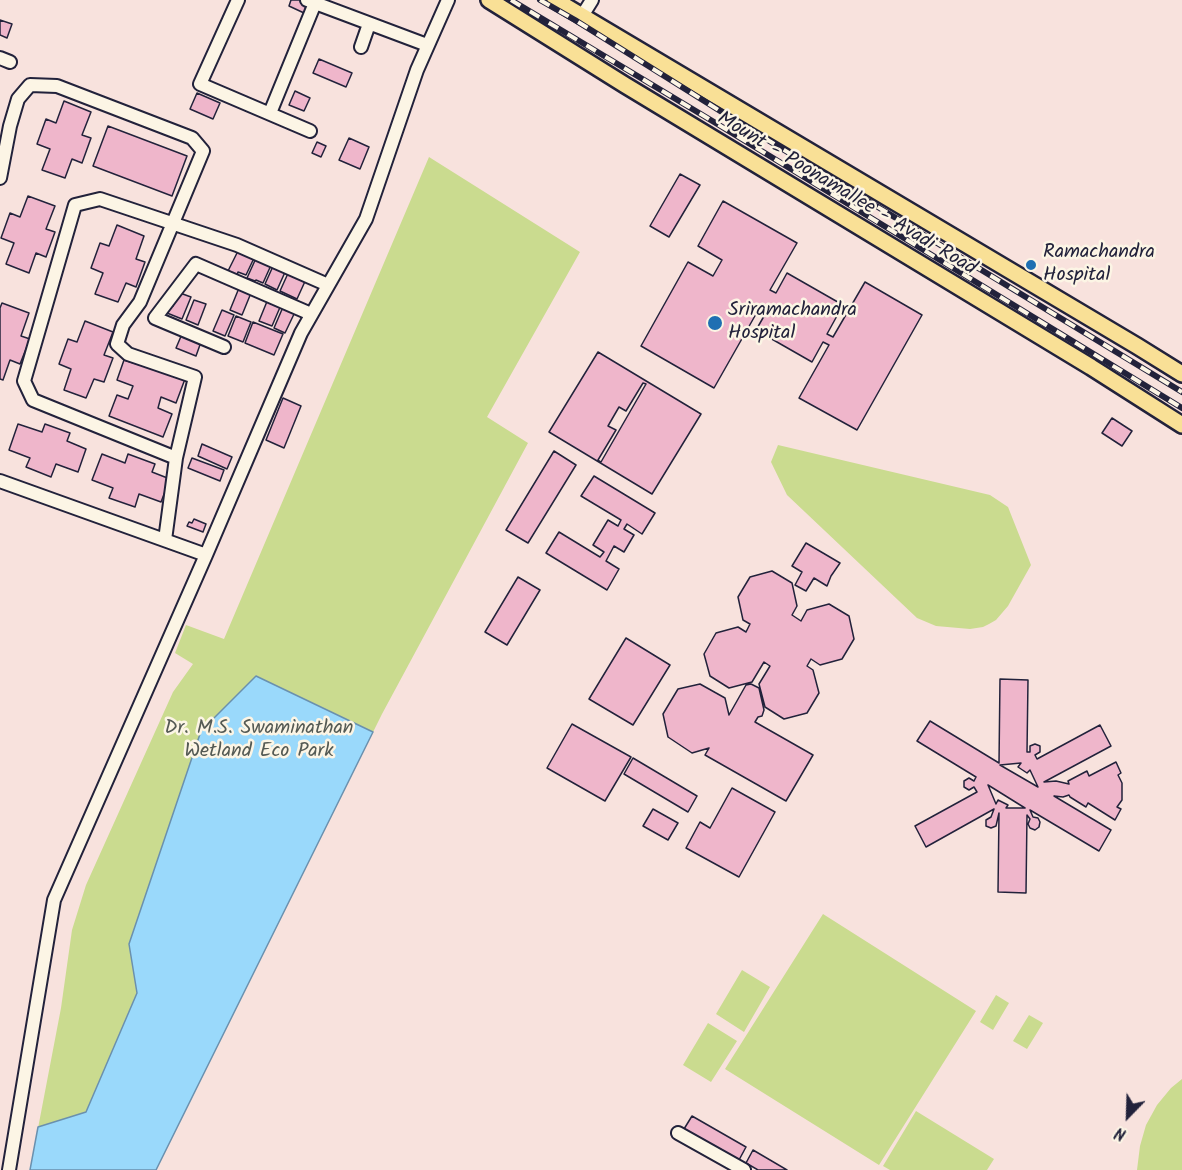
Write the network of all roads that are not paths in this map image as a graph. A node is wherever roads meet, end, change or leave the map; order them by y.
1 (238, 0) edge
2 (447, 0) edge
3 (489, 0) edge
4 (555, 0) edge
5 (592, 0) edge
6 (311, 1) edge
7 (582, 16) junction
8 (369, 24) junction
9 (427, 45) junction
10 (360, 47) dead end
11 (270, 113) junction
12 (310, 131) dead end
13 (0, 178) edge
14 (174, 224) junction
15 (328, 285) junction
16 (311, 314) junction
17 (224, 347) dead end
18 (1182, 374) edge
19 (1182, 424) edge
20 (176, 458) junction
21 (0, 481) edge
22 (165, 540) junction
23 (206, 555) junction
24 (678, 1133) dead end
25 (9, 1170) edge
26 (744, 1170) edge

1 - 11 street
2 - 9 street
3 - 19 main road, Mount - Poonamallee - Avadi Road
4 - 7 main road, Mount - Poonamallee - Avadi Road
5 - 7 street
6 - 8 street
6 - 11 street
7 - 18 main road, Mount - Poonamallee - Avadi Road
8 - 9 street
8 - 10 street
9 - 15 street
11 - 12 street
13 - 14 street
14 - 15 street
14 - 20 street
14 - 20 street
15 - 16 street
16 - 17 street
16 - 23 street
20 - 22 street
21 - 22 street
22 - 23 street
23 - 25 street
24 - 26 street

